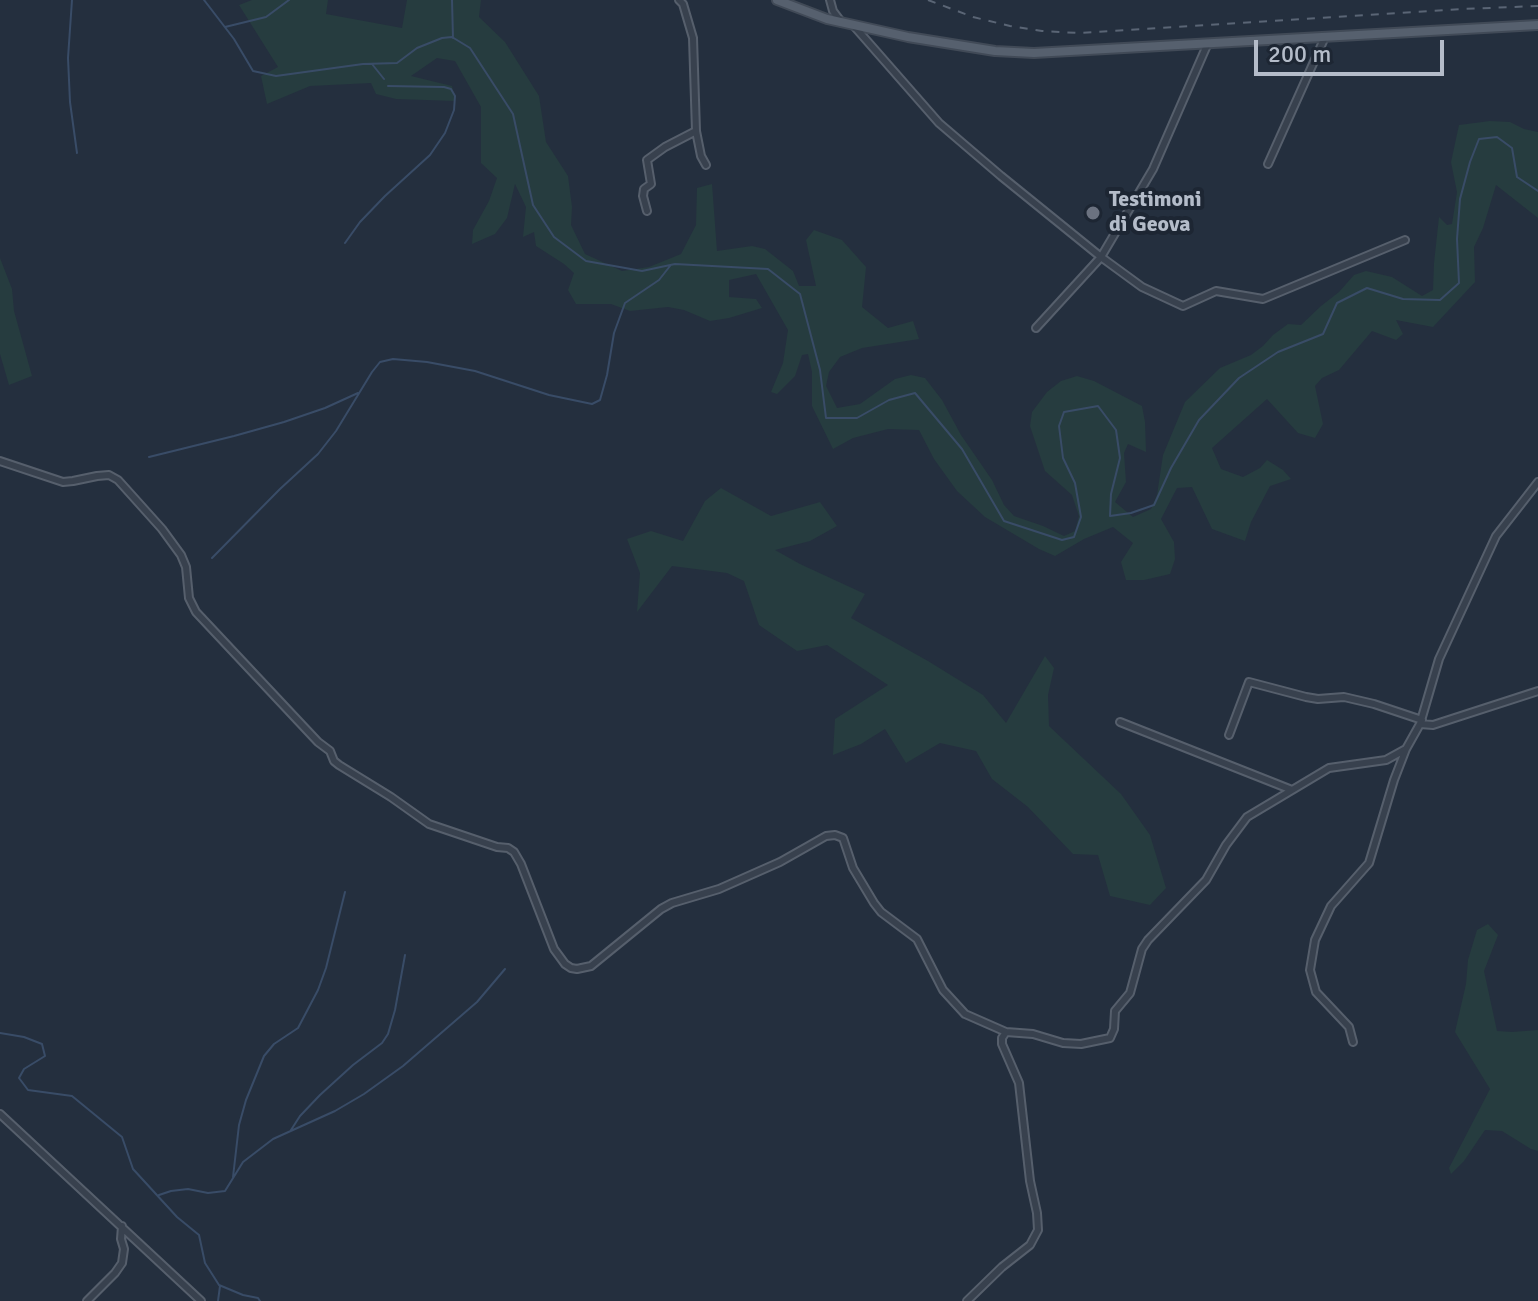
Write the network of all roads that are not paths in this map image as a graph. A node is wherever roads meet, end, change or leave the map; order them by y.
1 (679, 0) edge
2 (777, 0) edge
3 (830, 0) edge
4 (842, 23) junction
5 (1537, 25) edge
6 (854, 26) junction
7 (1325, 37) junction
8 (1208, 43) junction
9 (696, 131) junction
10 (1268, 164) dead end
11 (706, 165) dead end
12 (647, 211) dead end
13 (1405, 240) dead end
14 (1101, 257) junction
15 (1036, 328) dead end
16 (0, 461) edge
17 (1538, 482) edge
18 (1538, 691) edge
19 (1120, 722) dead end
20 (1421, 722) junction
21 (1229, 735) dead end
22 (1406, 749) junction
23 (1292, 790) junction
24 (1006, 1032) junction
25 (1353, 1042) dead end
26 (0, 1114) edge
27 (122, 1226) junction
28 (87, 1301) edge
29 (201, 1301) edge
30 (967, 1301) edge

1 - 9 street
2 - 4 main road
3 - 4 street
4 - 6 main road
5 - 7 main road
6 - 8 main road
6 - 14 street
7 - 8 main road
7 - 10 street
8 - 14 street
9 - 11 street
9 - 12 street
13 - 14 street
14 - 15 street
16 - 24 street
17 - 20 street
18 - 20 street
19 - 23 street
20 - 21 street
20 - 22 street
22 - 23 street
22 - 25 street
23 - 24 street
24 - 30 street
26 - 27 street
27 - 28 street
27 - 29 street

